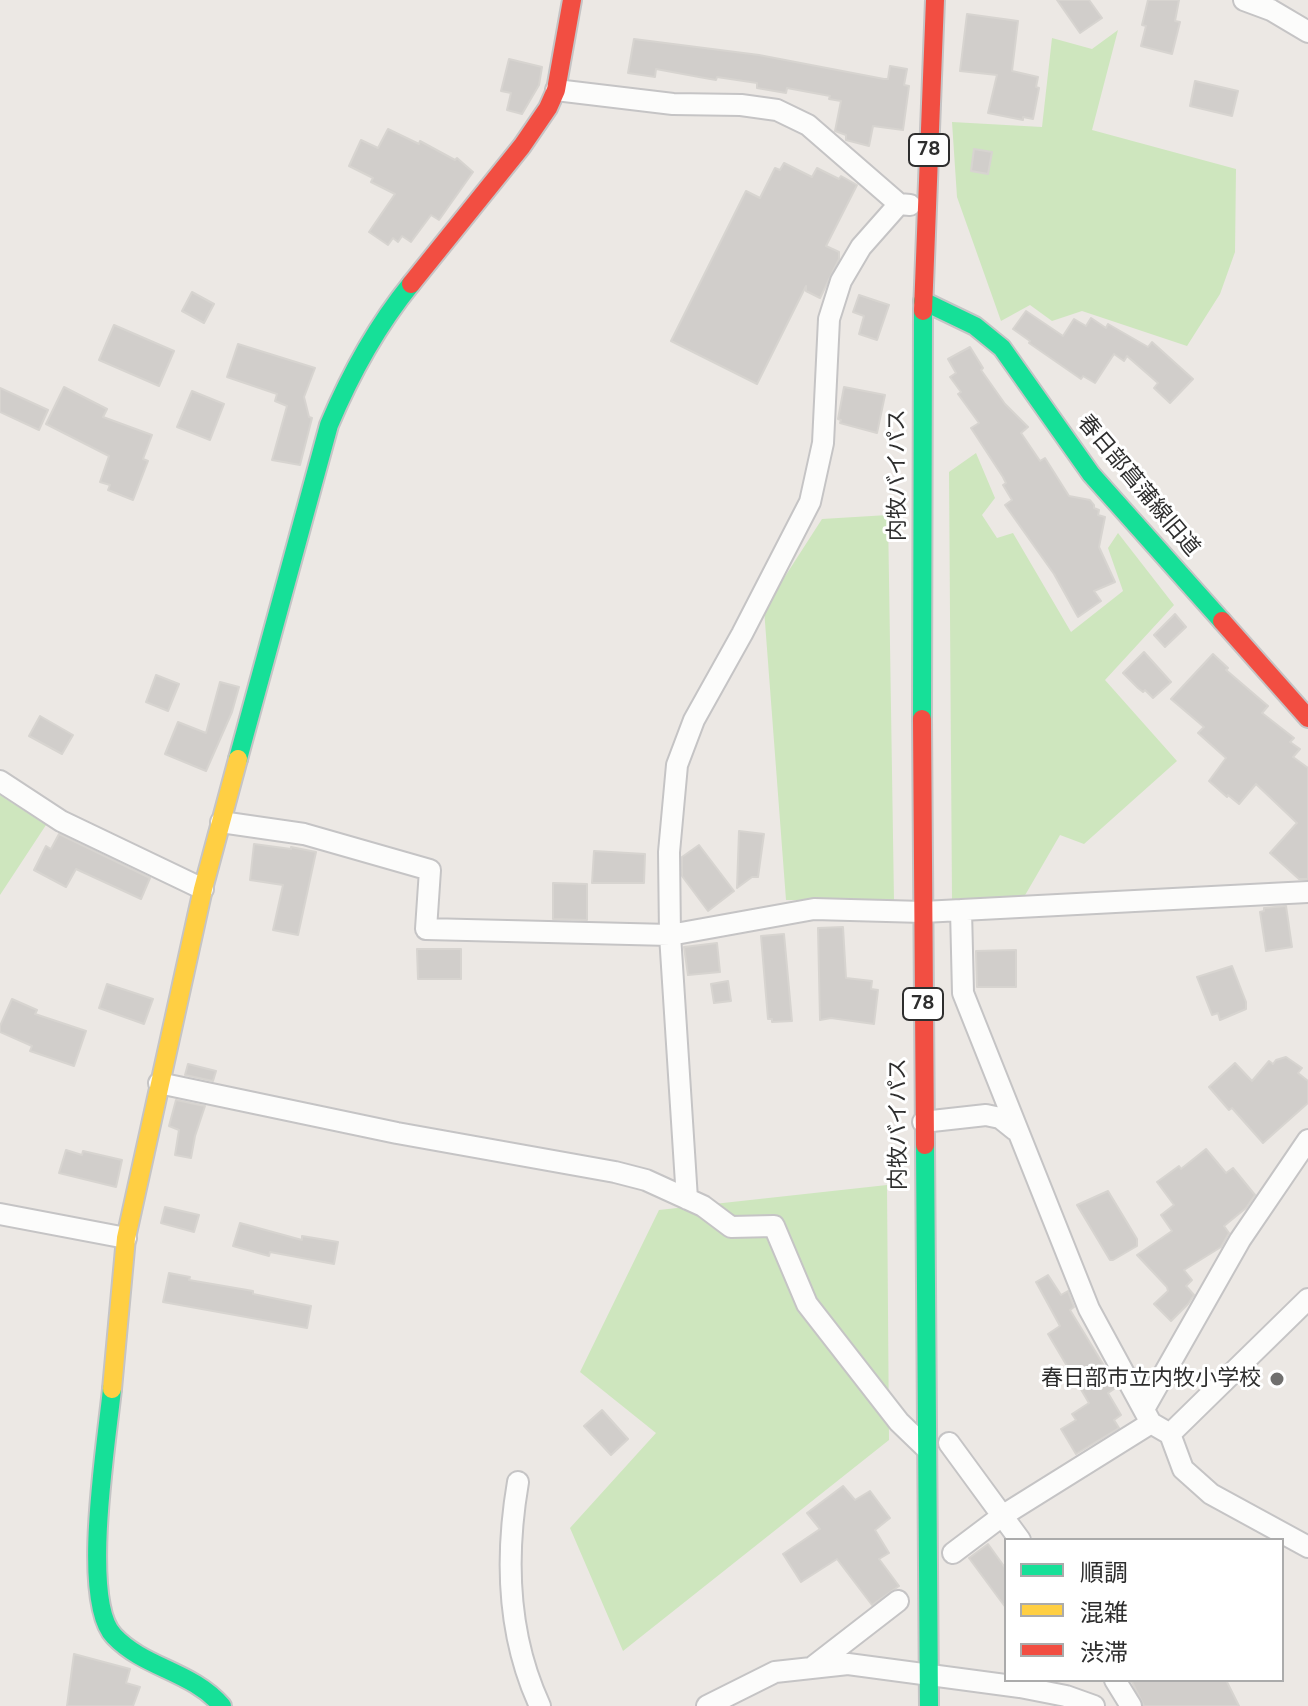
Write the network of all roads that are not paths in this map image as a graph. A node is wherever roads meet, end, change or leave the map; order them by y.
1 (572, 0) edge
2 (935, 0) edge
3 (1244, 0) edge
4 (1308, 32) edge
5 (556, 90) junction
6 (899, 204) junction
7 (926, 205) junction
8 (923, 301) junction
9 (1308, 718) edge
10 (0, 781) edge
11 (221, 822) junction
12 (203, 889) junction
13 (1308, 892) edge
14 (961, 910) junction
15 (923, 912) junction
16 (670, 935) junction
17 (159, 1083) junction
18 (923, 1122) junction
19 (1015, 1130) junction
20 (1308, 1140) edge
21 (687, 1199) junction
22 (0, 1214) edge
23 (126, 1238) junction
24 (1308, 1299) edge
25 (1148, 1416) junction
26 (1170, 1434) junction
27 (949, 1443) dead end
28 (926, 1448) junction
29 (518, 1482) dead end
30 (1002, 1516) junction
31 (1018, 1538) edge
32 (1308, 1547) edge
33 (953, 1553) dead end
34 (898, 1601) dead end
35 (814, 1666) junction
36 (929, 1675) junction
37 (1116, 1682) edge
38 (222, 1706) edge
39 (540, 1706) edge
40 (707, 1706) edge
41 (929, 1706) edge
42 (1094, 1706) edge
43 (1131, 1706) edge

1 - 5 street
2 - 7 street, 78
3 - 4 street
5 - 6 street
5 - 11 street
6 - 7 street
6 - 16 street
7 - 8 street, 78
8 - 9 street, 春日部菖蒲線旧道
8 - 15 street, 内牧バイパス / 78
10 - 12 street
11 - 12 street
11 - 16 street
12 - 17 street
13 - 14 street
14 - 15 street
14 - 19 street
15 - 16 street
15 - 18 street, 内牧バイパス / 78
16 - 21 street
17 - 21 street
17 - 23 street
18 - 19 street
18 - 28 street, 内牧バイパス / 78
19 - 25 street
20 - 25 street
21 - 28 street
22 - 23 street
23 - 38 street
24 - 26 street
25 - 26 street
25 - 30 street
26 - 32 street
27 - 30 street
28 - 36 street, 内牧バイパス / 78
29 - 39 street
30 - 31 street
30 - 33 street
34 - 35 street
35 - 36 street
35 - 40 street
36 - 41 street, 内牧バイパス / 78
36 - 42 street
37 - 43 street

